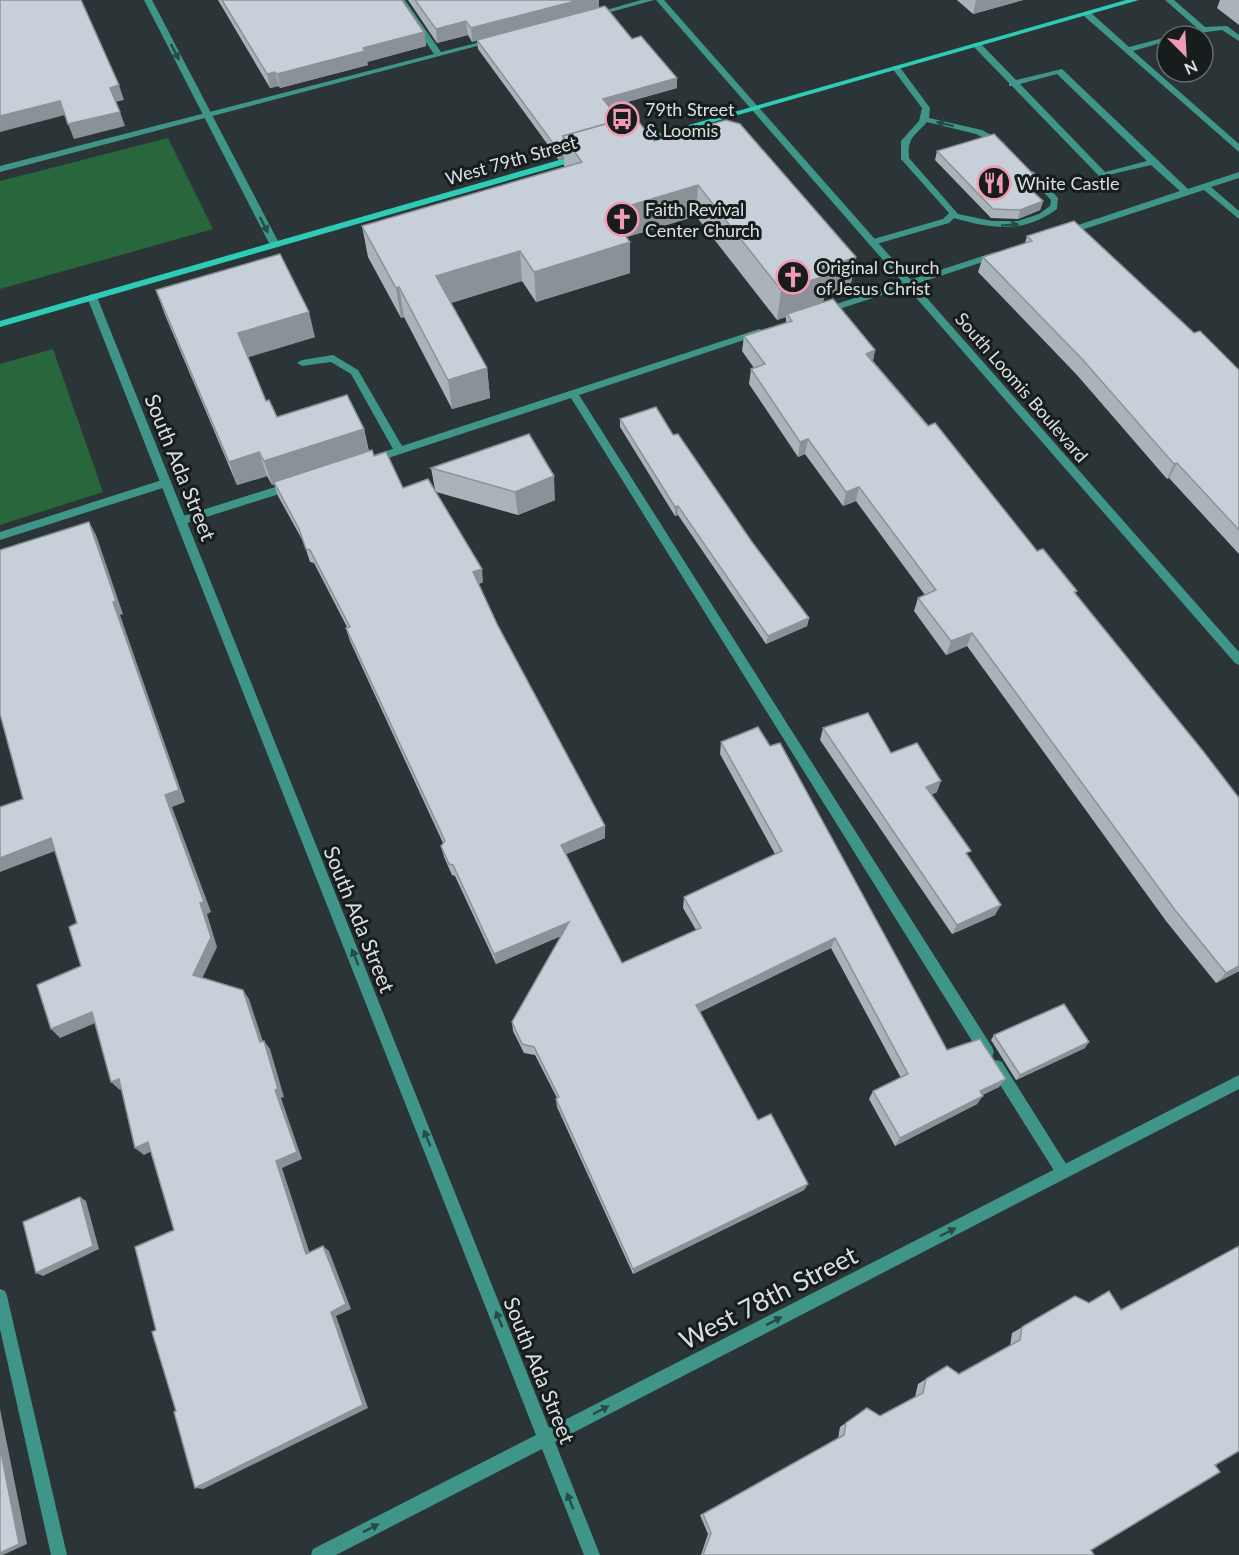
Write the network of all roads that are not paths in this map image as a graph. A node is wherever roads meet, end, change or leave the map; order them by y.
1 (148, 0) edge
2 (401, 0) edge
3 (650, 0) edge
4 (660, 0) edge
5 (1135, 0) edge
6 (1169, 0) edge
7 (1087, 14) junction
8 (587, 16) edge
9 (1197, 24) edge
10 (1215, 28) edge
11 (507, 37) edge
12 (1239, 39) edge
13 (1155, 42) edge
14 (977, 45) junction
15 (1128, 50) junction
16 (439, 55) junction
17 (896, 68) junction
18 (1012, 84) junction
19 (756, 108) junction
20 (208, 115) junction
21 (925, 119) junction
22 (626, 145) edge
23 (1239, 149) edge
24 (1008, 150) edge
25 (592, 154) edge
26 (1154, 162) junction
27 (1024, 167) edge
28 (0, 169) edge
29 (1239, 175) edge
30 (1205, 186) junction
31 (1186, 192) junction
32 (953, 215) junction
33 (1239, 216) edge
34 (1052, 236) edge
35 (873, 242) junction
36 (275, 245) junction
37 (1008, 251) edge
38 (909, 283) junction
39 (92, 297) junction
40 (809, 316) edge
41 (0, 324) edge
42 (764, 330) edge
43 (302, 363) dead end
44 (573, 393) junction
45 (399, 450) junction
46 (364, 461) edge
47 (165, 483) junction
48 (296, 484) edge
49 (181, 521) junction
50 (0, 536) edge
51 (1239, 660) edge
52 (1239, 1082) edge
53 (1063, 1172) junction
54 (0, 1296) edge
55 (546, 1439) junction
56 (59, 1555) edge
57 (319, 1555) edge
58 (592, 1555) edge

1 -> 20 street
2 - 16 street
3 - 8 street
4 - 19 street, South Loomis Boulevard
5 - 7 main road
6 - 9 street
7 - 14 main road
7 - 15 street
10 - 12 street
11 - 16 street
13 - 15 street
14 - 17 main road
14 - 18 street
15 - 23 street
16 - 20 street
17 - 19 main road
17 - 21 street
18 - 26 street
18 - 26 street
19 - 22 main road
19 - 35 street, South Loomis Boulevard
20 - 28 street
20 -> 36 street
24 -> 21 street
21 - 32 street
25 - 36 main road, West 79th Street
26 - 31 street
32 -> 27 street
29 - 30 street
30 - 31 street
30 - 33 street
31 - 34 street
32 - 35 street
35 - 38 street, South Loomis Boulevard
36 - 39 main road, West 79th Street
37 - 38 street
38 - 40 street
38 - 51 street, South Loomis Boulevard
39 - 41 main road, West 79th Street
39 - 47 street, South Ada Street
42 - 44 street
43 - 45 street
44 - 45 street
44 - 53 street
45 - 46 street
47 - 49 street, South Ada Street
47 - 50 street
48 - 49 street
55 -> 49 street, South Ada Street
52 - 53 street, West 78th Street
55 -> 53 street, West 78th Street
54 - 56 street
57 -> 55 street, West 78th Street
58 -> 55 street, South Ada Street

